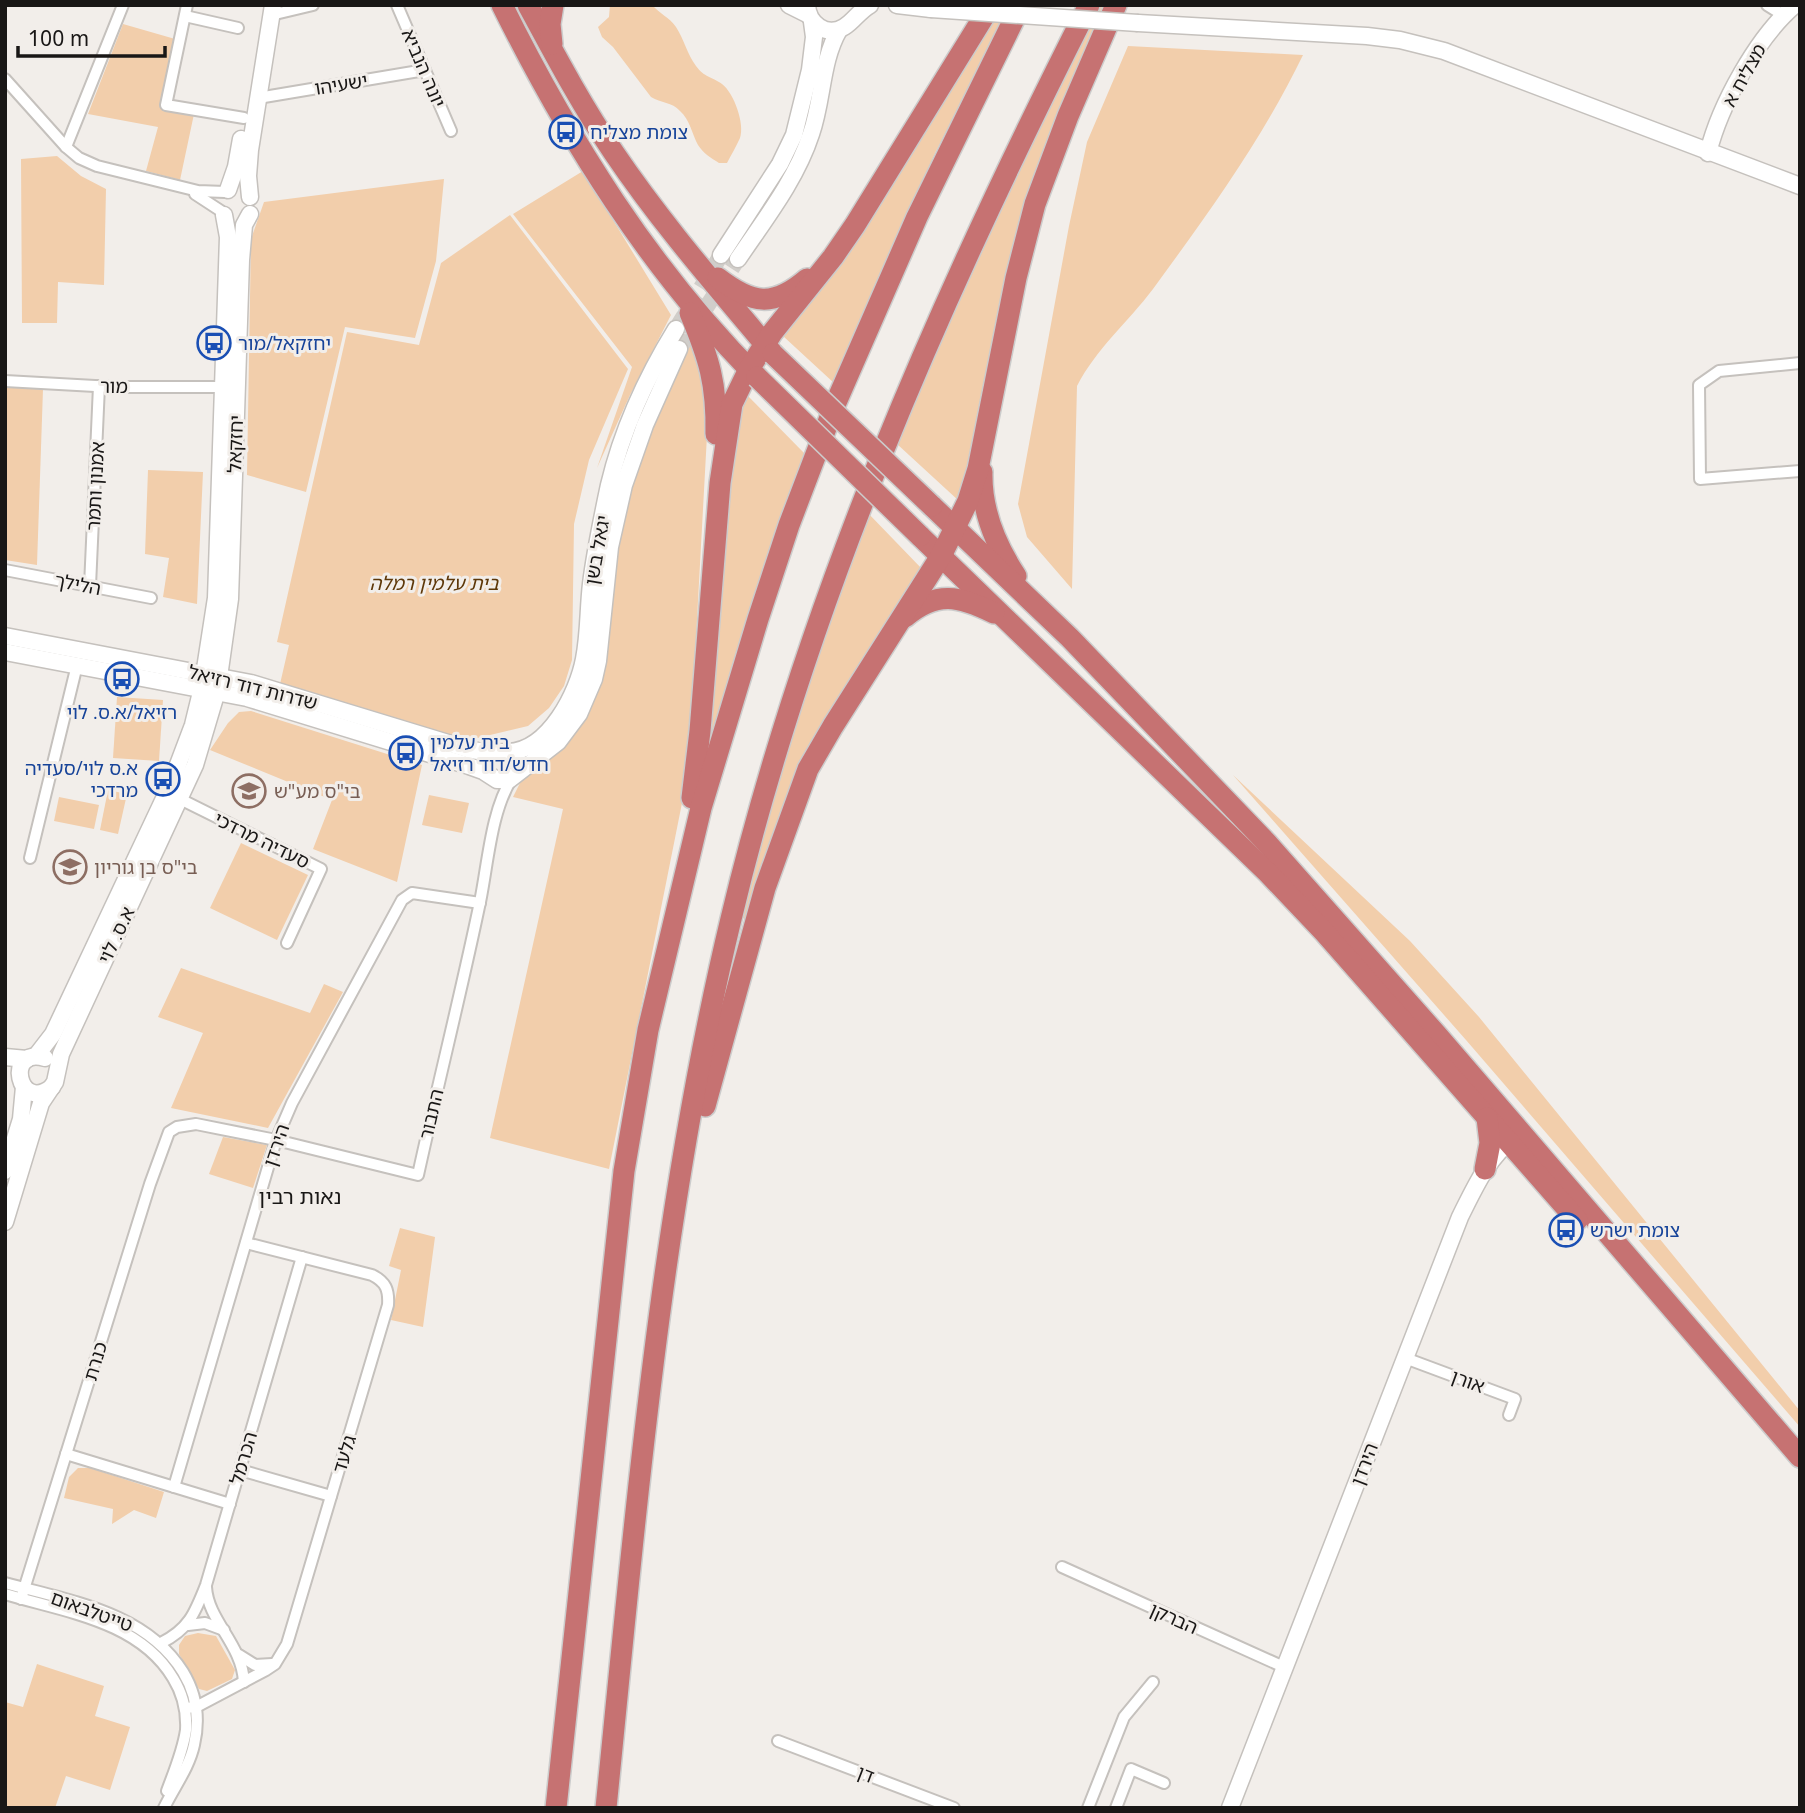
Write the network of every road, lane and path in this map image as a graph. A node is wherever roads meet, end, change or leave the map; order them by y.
1 (123, 5) edge
2 (313, 5) edge
3 (397, 5) edge
4 (528, 5) edge
5 (554, 5) edge
6 (789, 5) edge
7 (870, 5) edge
8 (897, 5) edge
9 (991, 5) edge
10 (1021, 5) edge
11 (1089, 5) edge
12 (1115, 5) edge
13 (1767, 5) edge
14 (505, 6) edge
15 (269, 8) edge
16 (855, 10) edge
17 (1789, 10) edge
18 (186, 11) edge
19 (809, 14) edge
20 (238, 28) dead end
21 (839, 30) junction
22 (555, 56) junction
23 (425, 70) junction
24 (5, 79) edge
25 (258, 98) junction
26 (244, 118) junction
27 (451, 131) dead end
28 (62, 142) junction
29 (1708, 153) junction
30 (1800, 186) edge
31 (184, 187) junction
32 (227, 191) junction
33 (250, 197) junction
34 (223, 213) junction
35 (250, 214) junction
36 (688, 253) junction
37 (721, 255) tunnel mouth
38 (832, 257) junction
39 (738, 259) tunnel mouth
40 (680, 292) junction
41 (676, 329) tunnel mouth
42 (679, 349) tunnel mouth
43 (769, 349) junction
44 (1800, 363) edge
45 (753, 373) junction
46 (5, 381) edge
47 (100, 386) junction
48 (223, 387) junction
49 (986, 431) junction
50 (1800, 471) edge
51 (956, 528) junction
52 (941, 556) junction
53 (713, 568) junction
54 (5, 570) edge
55 (90, 586) junction
56 (151, 598) dead end
57 (1009, 620) junction
58 (218, 635) junction
59 (5, 636) edge
60 (1070, 638) junction
61 (5, 652) edge
62 (77, 665) junction
63 (872, 665) junction
64 (169, 674) junction
65 (211, 682) junction
66 (251, 691) junction
67 (193, 725) junction
68 (204, 739) junction
69 (503, 752) junction
70 (514, 776) junction
71 (492, 777) junction
72 (174, 796) junction
73 (498, 813) junction
74 (30, 858) dead end
75 (480, 903) junction
76 (287, 943) dead end
77 (648, 1030) junction
78 (5, 1057) edge
79 (32, 1058) junction
80 (5, 1070) edge
81 (54, 1081) junction
82 (22, 1084) junction
83 (1486, 1116) junction
84 (177, 1127) joint
85 (1514, 1138) junction
86 (276, 1140) junction
87 (1524, 1162) junction
88 (1485, 1169) junction
89 (5, 1171) edge
90 (5, 1222) edge
91 (246, 1243) junction
92 (302, 1257) junction
93 (667, 1265) junction
94 (1405, 1358) junction
95 (1509, 1415) dead end
96 (66, 1454) junction
97 (1800, 1457) edge
98 (240, 1470) junction
99 (1800, 1470) edge
100 (174, 1487) junction
101 (331, 1496) junction
102 (230, 1504) junction
103 (1062, 1567) dead end
104 (5, 1583) edge
105 (206, 1585) junction
106 (22, 1593) junction
107 (5, 1594) edge
108 (188, 1625) junction
109 (224, 1630) junction
110 (161, 1643) junction
111 (239, 1656) junction
112 (275, 1664) junction
113 (1286, 1668) junction
114 (244, 1682) junction
115 (1153, 1682) dead end
116 (191, 1707) junction
117 (778, 1741) dead end
118 (1164, 1783) dead end
119 (163, 1808) edge
120 (556, 1808) edge
121 (606, 1808) edge
122 (954, 1808) edge
123 (1088, 1808) edge
124 (1116, 1808) edge
125 (1230, 1808) edge

1 - 28 street
2 - 15 street
3 - 23 street, יונה הנביא
4 - 14 main road
4 - 22 highway
5 - 22 highway
6 - 19 main road
7 - 16 main road
8 - 29 main road, bridge
9 - 38 highway
10 - 77 highway
11 - 93 highway
12 - 49 highway
13 - 17 street
14 - 40 highway
15 - 25 main road
15 - 26 main road
16 - 21 main road
17 - 29 main road, מצליח א
18 - 20 street
18 - 26 street
19 - 21 main road
19 - 37 main road
21 - 39 main road
22 - 36 highway
23 - 25 street, ישעיהו
23 - 27 street, יונה הנביא
24 - 28 street
25 - 33 main road
26 - 32 main road
28 - 31 street
29 - 30 main road
31 - 32 street
31 - 34 street
32 - 33 main road
32 - 34 main road
33 - 35 main road
34 - 35 main road
34 - 48 main road, יחזקאל
35 - 58 main road, יחזקאל
36 - 38 highway
36 - 43 highway
38 - 43 highway
40 - 45 highway
40 - 53 highway
41 - 69 main road, יגאל בשן
42 - 70 main road, יגאל בשן
43 - 45 highway
43 - 51 highway, bridge
44 - 50 street
45 - 52 highway, bridge
45 - 53 highway
46 - 47 street, מור
47 - 48 street, מור
47 - 55 street, אמנון ותמר
48 - 58 main road, יחזקאל
49 - 51 highway
49 - 60 highway
51 - 52 highway
51 - 60 highway
52 - 57 highway
52 - 63 highway
53 - 77 highway
54 - 55 street, הלילך
55 - 56 street, הלילך
57 - 63 highway
57 - 83 highway
58 - 64 main road
58 - 65 main road, יחזקאל
58 - 66 main road
59 - 64 main road, שדרות דוד רזיאל
60 - 85 highway
61 - 62 main road, שדרות דוד רזיאל
62 - 64 main road, שדרות דוד רזיאל
62 - 74 street
63 - 93 highway
64 - 65 main road, שדרות דוד רזיאל
64 - 67 main road
65 - 66 main road, שדרות דוד רזיאל
65 - 67 main road, א.ס. לוי
65 - 68 main road, א.ס. לוי
66 - 68 main road
66 - 69 main road, שדרות דוד רזיאל
66 - 71 main road, שדרות דוד רזיאל
67 - 72 main road, א.ס. לוי
68 - 72 main road, א.ס. לוי
69 - 70 main road
69 - 71 main road
70 - 71 main road
70 - 73 street, התבור
71 - 73 street, התבור
72 - 76 street, סעדיה מרדכי
72 - 79 main road, א.ס. לוי
72 - 81 main road, א.ס. לוי
73 - 75 street, התבור
75 - 86 street, הירדן
75 - 86 street, התבור
77 - 120 highway
78 - 79 main road
79 - 81 main road
79 - 82 main road
80 - 82 main road
81 - 82 main road
81 - 90 main road, א.ס. לוי
82 - 89 main road
83 - 85 highway
83 - 88 highway
84 - 86 street, התבור
84 - 96 street, כנרת
85 - 87 highway
85 - 88 main road, הירדן
85 - 97 highway
86 - 91 street, הירדן
87 - 88 highway
87 - 99 highway
88 - 94 main road, הירדן
91 - 92 street, גלעד
91 - 100 street, הירדן
92 - 98 street, הכרמל
92 - 101 street, גלעד
93 - 121 highway
94 - 95 street, אורן
94 - 113 main road, הירדן
96 - 100 street
96 - 106 street, כנרת
98 - 101 street
98 - 102 street, הכרמל
100 - 102 street
101 - 112 street, גלעד
102 - 105 street, הכרמל
103 - 113 street, הברקן
104 - 106 street, טייטלבאום
105 - 108 street, הכרמל
105 - 109 street
106 - 107 street, טייטלבאום
106 - 110 street, טייטלבאום
106 - 116 street, טייטלבאום
108 - 109 street
108 - 110 street
109 - 111 street
110 - 116 street, טייטלבאום
111 - 112 street
111 - 114 street
112 - 114 street
113 - 125 main road, הירדן
114 - 116 street
115 - 123 street
116 - 119 street, טייטלבאום
117 - 122 street, דן
118 - 124 street

